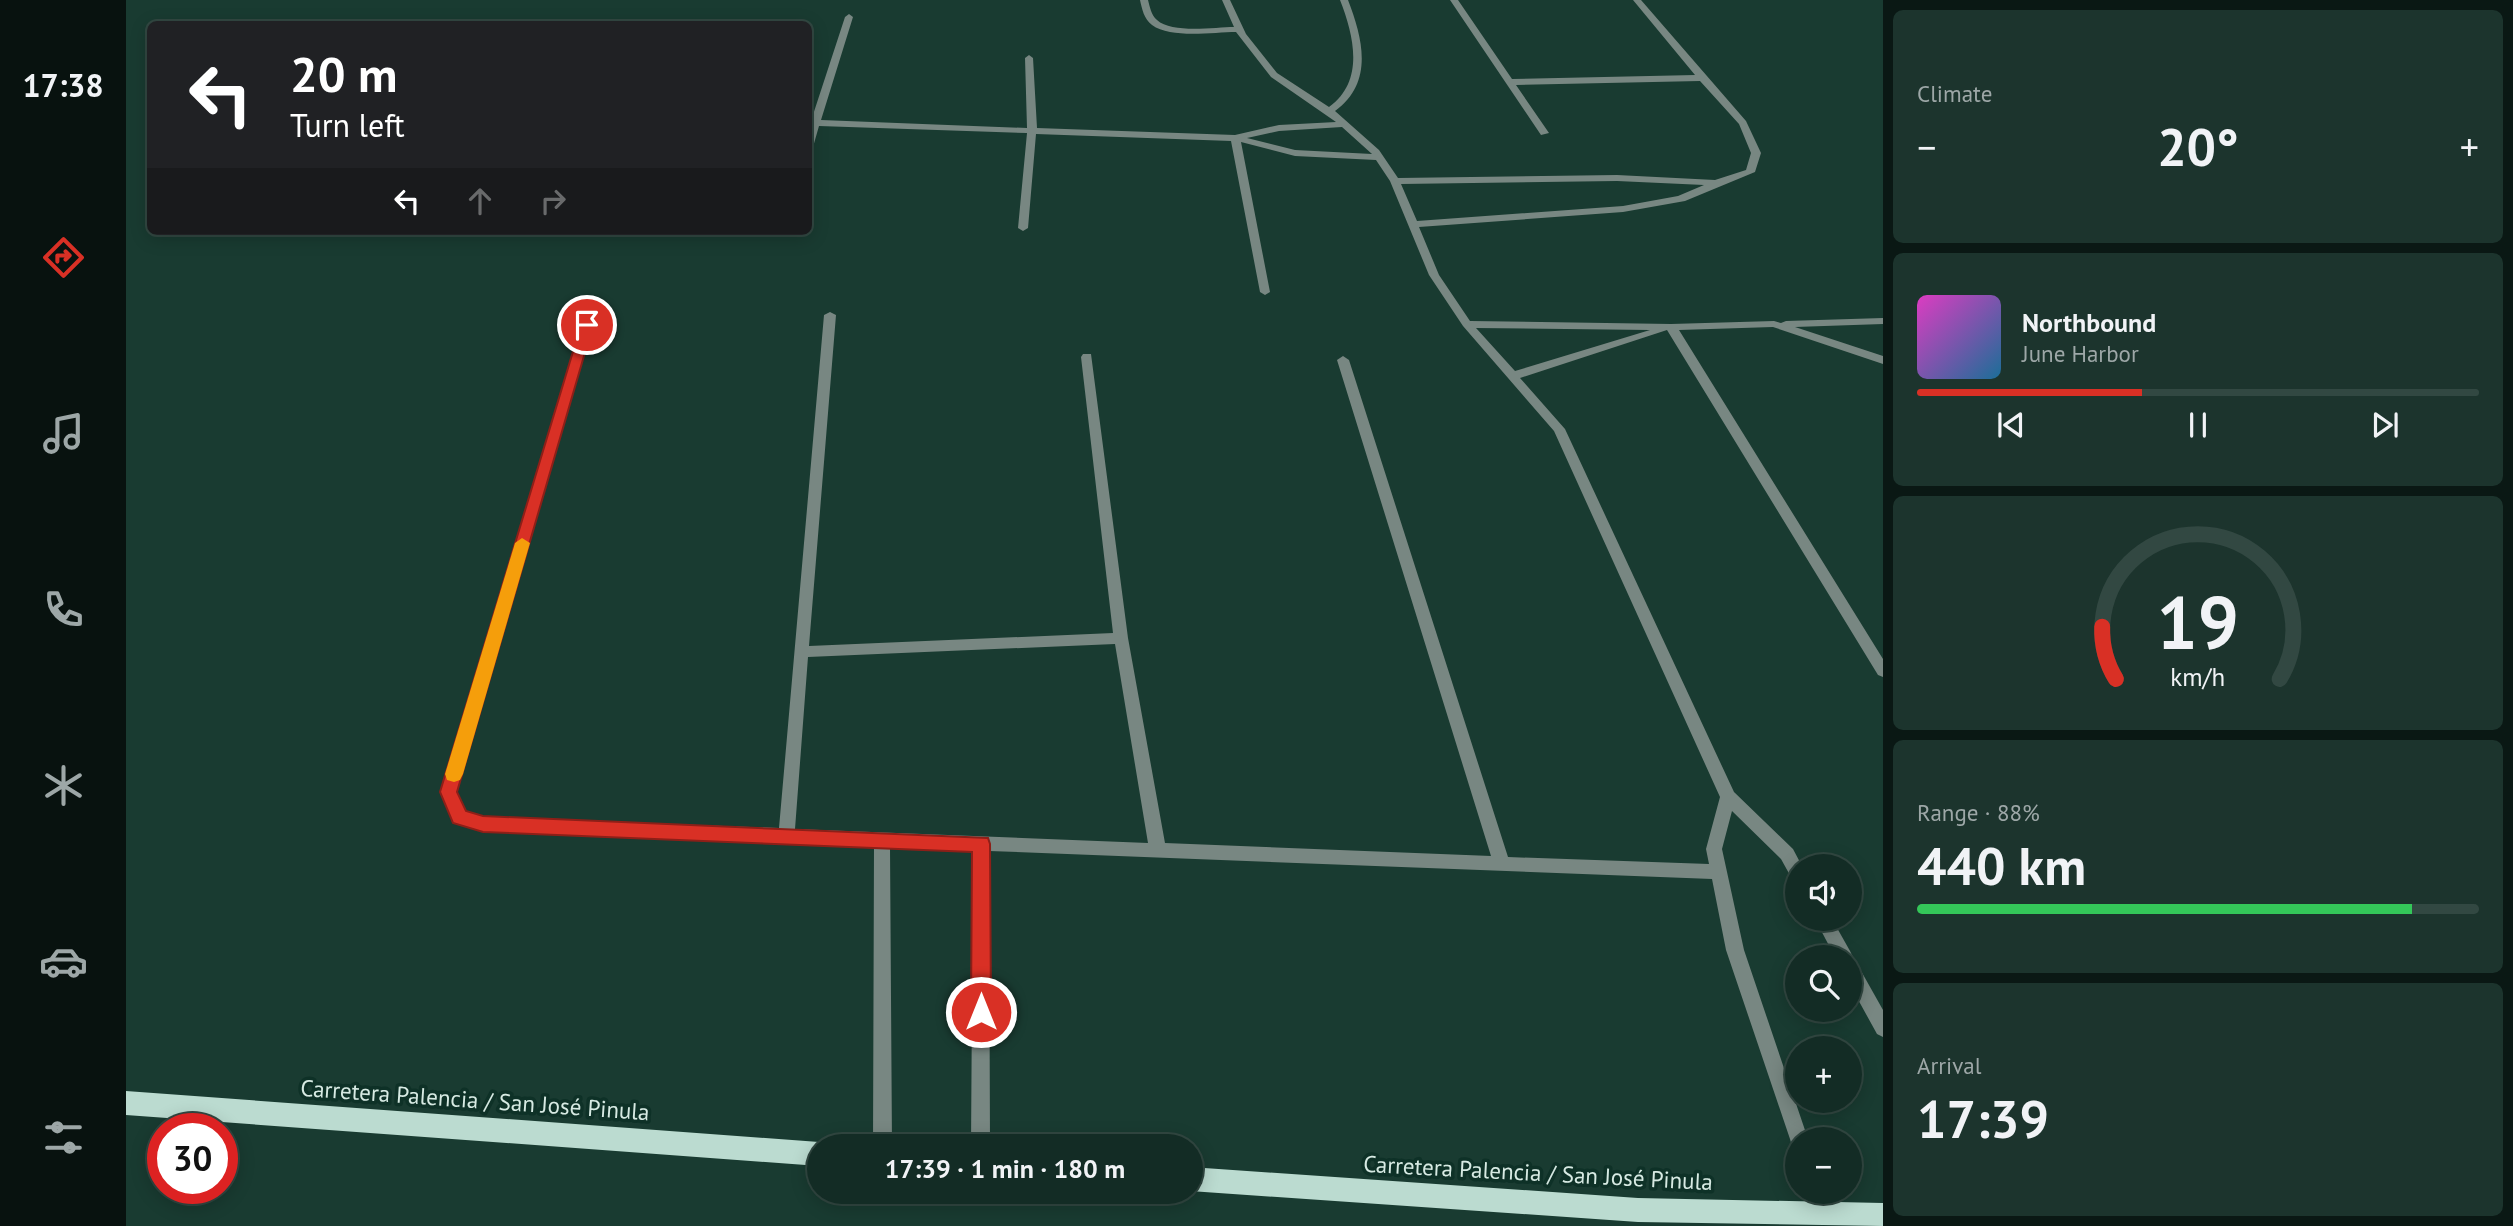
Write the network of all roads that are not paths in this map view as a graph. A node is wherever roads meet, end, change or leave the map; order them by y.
1 (1144, 0) edge
2 (1226, 0) edge
3 (1344, 0) edge
4 (1454, 0) edge
5 (1637, 0) edge
6 (849, 17) dead end
7 (1240, 29) junction
8 (1029, 58) dead end
9 (1702, 78) junction
10 (1508, 82) junction
11 (1329, 111) junction
12 (817, 123) junction
13 (1343, 124) junction
14 (1032, 129) junction
15 (1544, 133) dead end
16 (812, 136) edge
17 (1235, 138) junction
18 (1380, 157) junction
19 (1395, 181) junction
20 (1718, 182) junction
21 (1414, 224) junction
22 (1023, 228) dead end
23 (1265, 292) dead end
24 (830, 315) dead end
25 (1883, 321) edge
26 (1467, 324) junction
27 (1774, 324) junction
28 (587, 325) dead end
29 (1671, 327) junction
30 (1087, 357) dead end
31 (1343, 360) dead end
32 (1883, 360) edge
33 (1513, 376) junction
34 (1121, 638) junction
35 (802, 652) junction
36 (1883, 671) edge
37 (1728, 797) junction
38 (786, 836) junction
39 (882, 840) junction
40 (981, 844) junction
41 (1158, 850) junction
42 (1787, 854) edge
43 (1502, 864) junction
44 (1719, 872) junction
45 (1862, 990) edge
46 (1883, 1028) edge
47 (126, 1103) edge
48 (1795, 1127) edge
49 (882, 1134) edge
50 (980, 1134) edge
51 (807, 1153) edge
52 (1203, 1180) edge
53 (1795, 1204) edge
54 (1826, 1204) edge
55 (1883, 1215) edge

1 - 7 street
2 - 7 street
3 - 11 street
4 - 10 street
5 - 9 street
6 - 12 street
7 - 11 street
8 - 14 street
9 - 10 street
9 - 20 street
10 - 15 street
11 - 13 street
12 - 14 street
12 - 16 street
13 - 17 street
13 - 18 street
14 - 17 street
14 - 22 street
17 - 18 street
17 - 23 street
18 - 19 street
19 - 20 street
19 - 21 street
20 - 21 street
21 - 26 street
24 - 35 street
25 - 27 street
26 - 29 street
26 - 33 street
27 - 29 street
27 - 32 street
28 - 38 street
29 - 33 street
29 - 36 street
30 - 34 street
31 - 43 street
33 - 37 street
34 - 35 street
34 - 41 street
35 - 38 street
37 - 42 street
37 - 44 street
38 - 39 street
39 - 40 street
39 - 49 street
40 - 41 street
40 - 50 street
41 - 43 street
43 - 44 street
44 - 48 street
45 - 46 street
47 - 51 main road, Carretera Palencia / San José Pinula
52 - 53 main road, Carretera Palencia / San José Pinula
54 - 55 main road, Carretera Palencia / San José Pinula

